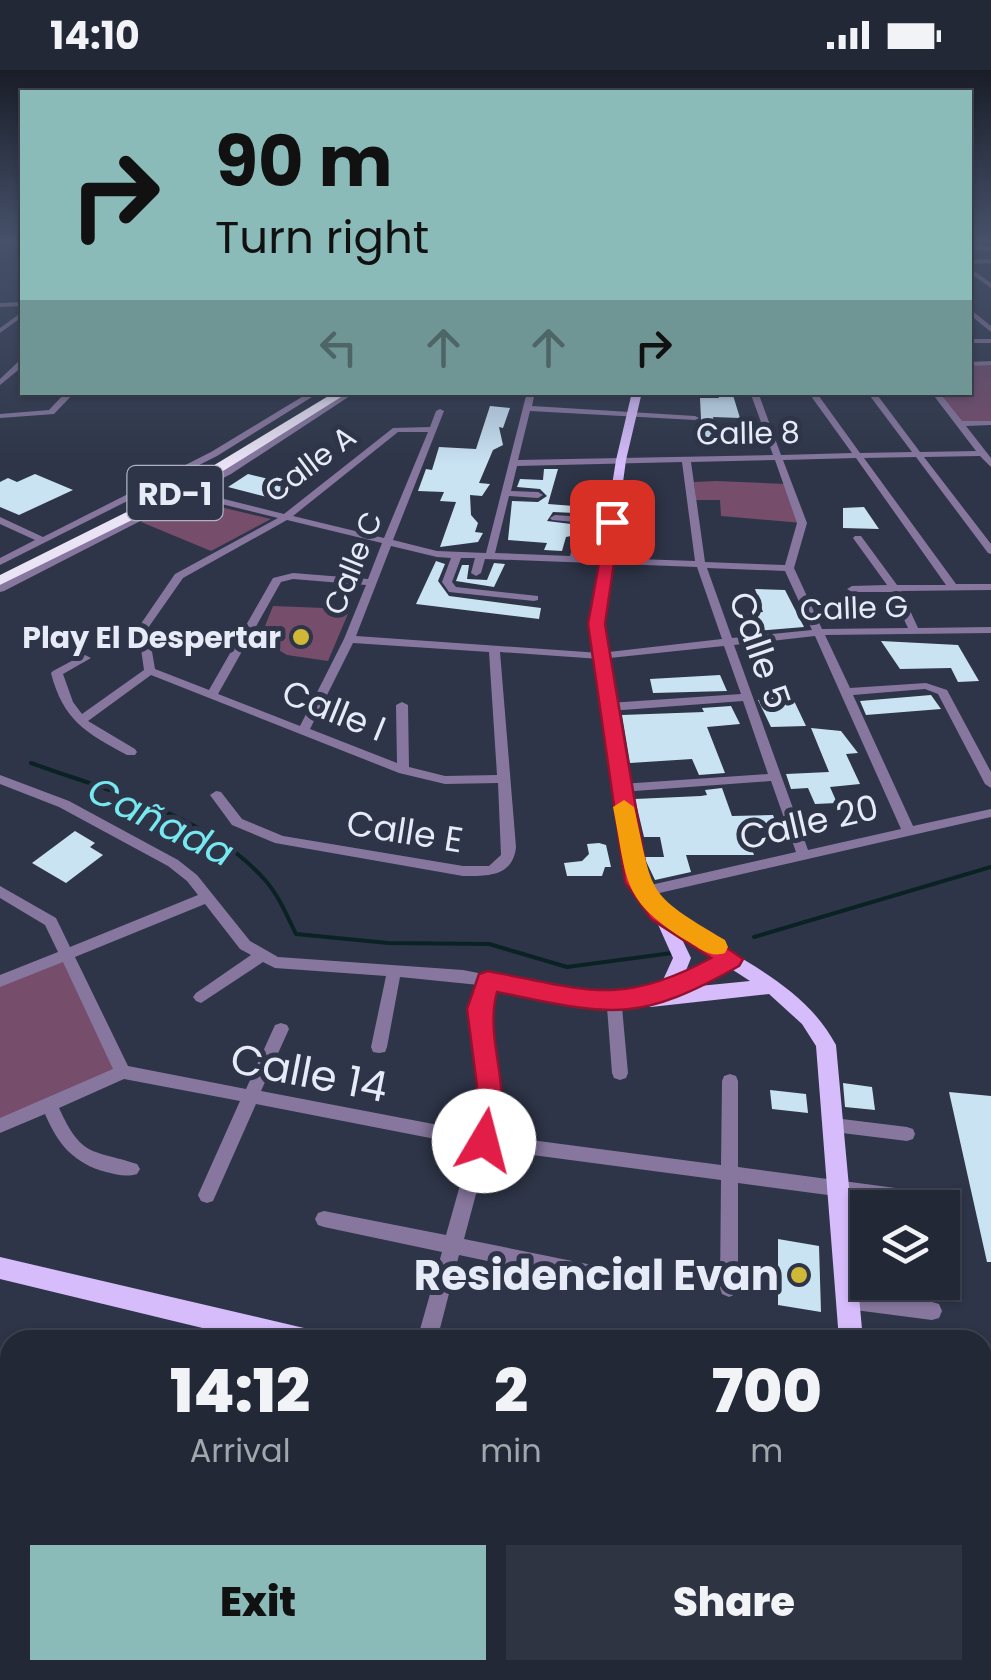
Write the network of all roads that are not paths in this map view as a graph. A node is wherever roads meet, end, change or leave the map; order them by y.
1 (20, 365) edge
2 (0, 382) edge
3 (69, 395) edge
4 (311, 395) edge
5 (320, 395) edge
6 (339, 395) edge
7 (348, 395) edge
8 (530, 395) edge
9 (636, 395) edge
10 (755, 395) edge
11 (814, 395) edge
12 (872, 395) edge
13 (937, 395) edge
14 (528, 408) junction
15 (440, 411) dead end
16 (631, 414) junction
17 (0, 416) edge
18 (695, 418) dead end
19 (991, 423) edge
20 (960, 424) junction
21 (432, 430) junction
22 (241, 441) junction
23 (983, 454) junction
24 (917, 455) junction
25 (856, 456) junction
26 (776, 458) junction
27 (686, 459) junction
28 (621, 460) junction
29 (534, 462) junction
30 (515, 463) junction
31 (991, 464) edge
32 (532, 474) dead end
33 (189, 493) junction
34 (506, 493) junction
35 (538, 495) dead end
36 (286, 517) junction
37 (556, 518) dead end
38 (0, 520) edge
39 (612, 522) junction
40 (858, 538) dead end
41 (579, 540) dead end
42 (388, 542) junction
43 (35, 548) junction
44 (991, 551) edge
45 (457, 554) junction
46 (486, 555) junction
47 (575, 558) junction
48 (607, 559) junction
49 (0, 562) edge
50 (700, 563) junction
51 (789, 568) junction
52 (0, 570) edge
53 (476, 573) dead end
54 (0, 581) edge
55 (372, 582) junction
56 (953, 587) junction
57 (991, 587) edge
58 (894, 588) junction
59 (0, 589) edge
60 (852, 589) dead end
61 (534, 598) dead end
62 (914, 630) junction
63 (991, 630) edge
64 (820, 632) junction
65 (349, 640) junction
66 (728, 642) junction
67 (494, 649) junction
68 (600, 656) junction
69 (85, 658) dead end
70 (150, 671) junction
71 (845, 692) junction
72 (212, 694) junction
73 (748, 698) junction
74 (402, 705) dead end
75 (609, 708) junction
76 (80, 721) junction
77 (304, 730) junction
78 (131, 752) dead end
79 (403, 770) junction
80 (776, 777) junction
81 (501, 779) junction
82 (0, 780) edge
83 (991, 784) edge
84 (621, 788) junction
85 (216, 795) dead end
86 (991, 812) edge
87 (908, 830) junction
88 (803, 854) junction
89 (641, 892) junction
90 (208, 897) junction
91 (4, 899) edge
92 (660, 913) junction
93 (69, 953) junction
94 (259, 957) junction
95 (731, 959) junction
96 (394, 972) junction
97 (488, 980) junction
98 (0, 981) edge
99 (770, 986) junction
100 (201, 997) dead end
101 (650, 999) junction
102 (614, 1001) junction
103 (281, 1029) dead end
104 (379, 1047) dead end
105 (123, 1072) junction
106 (620, 1073) dead end
107 (730, 1082) dead end
108 (251, 1099) junction
109 (49, 1104) junction
110 (834, 1124) junction
111 (0, 1126) edge
112 (907, 1134) dead end
113 (484, 1141) junction
114 (131, 1169) dead end
115 (729, 1176) junction
116 (839, 1188) junction
117 (853, 1190) edge
118 (208, 1195) dead end
119 (324, 1219) dead end
120 (456, 1244) junction
121 (0, 1268) edge
122 (602, 1276) dead end
123 (729, 1288) dead end
124 (848, 1300) junction
125 (932, 1311) dead end
126 (262, 1330) edge
127 (431, 1330) edge
128 (851, 1330) edge

1 - 2 street
3 - 17 street
4 - 22 street
5 - 22 highway, RD-1
6 - 54 highway, RD-1
7 - 33 street
8 - 14 street
9 - 16 main road
10 - 26 street
11 - 25 street
12 - 24 street
13 - 20 street
14 - 16 street
14 - 30 street
15 - 21 street, Calle C
16 - 18 street
16 - 28 main road
19 - 20 street
20 - 23 street
21 - 36 street, Calle A
21 - 42 street, Calle C
22 - 43 highway, RD-1
23 - 24 street, Calle 8
23 - 31 street
24 - 25 street, Calle 8
24 - 44 street
25 - 26 street, Calle 8
25 - 56 street
26 - 27 street, Calle 8
26 - 51 street
27 - 28 street, Calle 8
27 - 50 street, Calle 5
28 - 29 street, Calle 8
28 - 39 main road
29 - 30 street, Calle 8
29 - 32 street
30 - 34 street
33 - 36 street
33 - 59 street
34 - 35 street
34 - 46 street
36 - 42 street
36 - 70 street, Calle A
37 - 39 street
38 - 43 street
39 - 48 main road
40 - 58 street
41 - 47 street
42 - 45 street
42 - 55 street, Calle C
43 - 49 street
43 - 52 highway, RD-1
45 - 46 street
45 - 61 street
46 - 47 street
46 - 53 street
47 - 48 street
48 - 50 street
48 - 68 main road
50 - 51 street
50 - 66 street, Calle 5
51 - 64 street
55 - 65 street, Calle C
55 - 72 street
56 - 57 street
56 - 58 street
58 - 60 street
58 - 62 street
62 - 63 street, Calle G
62 - 64 street, Calle G
64 - 66 street, Calle G
64 - 71 street
65 - 67 street, Calle G
65 - 77 street, Calle C
66 - 68 street, Calle G
66 - 73 street, Calle 5
67 - 68 street, Calle G
67 - 81 street, Calle E
68 - 75 main road
69 - 76 street
70 - 72 street, Calle I
70 - 76 street
71 - 83 street
71 - 87 street
72 - 77 street, Calle I
73 - 75 street
73 - 80 street, Calle 5
74 - 79 street
75 - 84 main road
76 - 78 street
77 - 79 street, Calle I
79 - 81 street, Calle I
80 - 84 street
80 - 88 street, Calle 5
81 - 85 street, Calle E
82 - 90 street
84 - 89 main road
86 - 87 street, Calle 20
87 - 88 street, Calle 20
88 - 89 street, Calle 20
89 - 92 main road
90 - 93 street
90 - 94 street
91 - 93 street
92 - 95 main road
92 - 101 main road
93 - 98 street
93 - 105 street
94 - 96 street
94 - 100 street
95 - 99 main road
95 - 101 street
96 - 97 street
96 - 104 street
97 - 102 street
97 - 113 street
99 - 101 main road
99 - 110 main road
101 - 102 street
102 - 106 street
103 - 108 street
105 - 108 street, Calle 14
105 - 109 street
107 - 115 street
108 - 113 street, Calle 14
108 - 118 street
109 - 111 street
109 - 114 street
110 - 112 street
110 - 116 main road
113 - 115 street, Calle 14
113 - 120 street
115 - 116 street, Calle 14
115 - 123 street
116 - 117 street, Calle 14
116 - 124 main road
119 - 120 street
120 - 122 street
120 - 127 street
121 - 126 main road
124 - 125 street
124 - 128 main road

